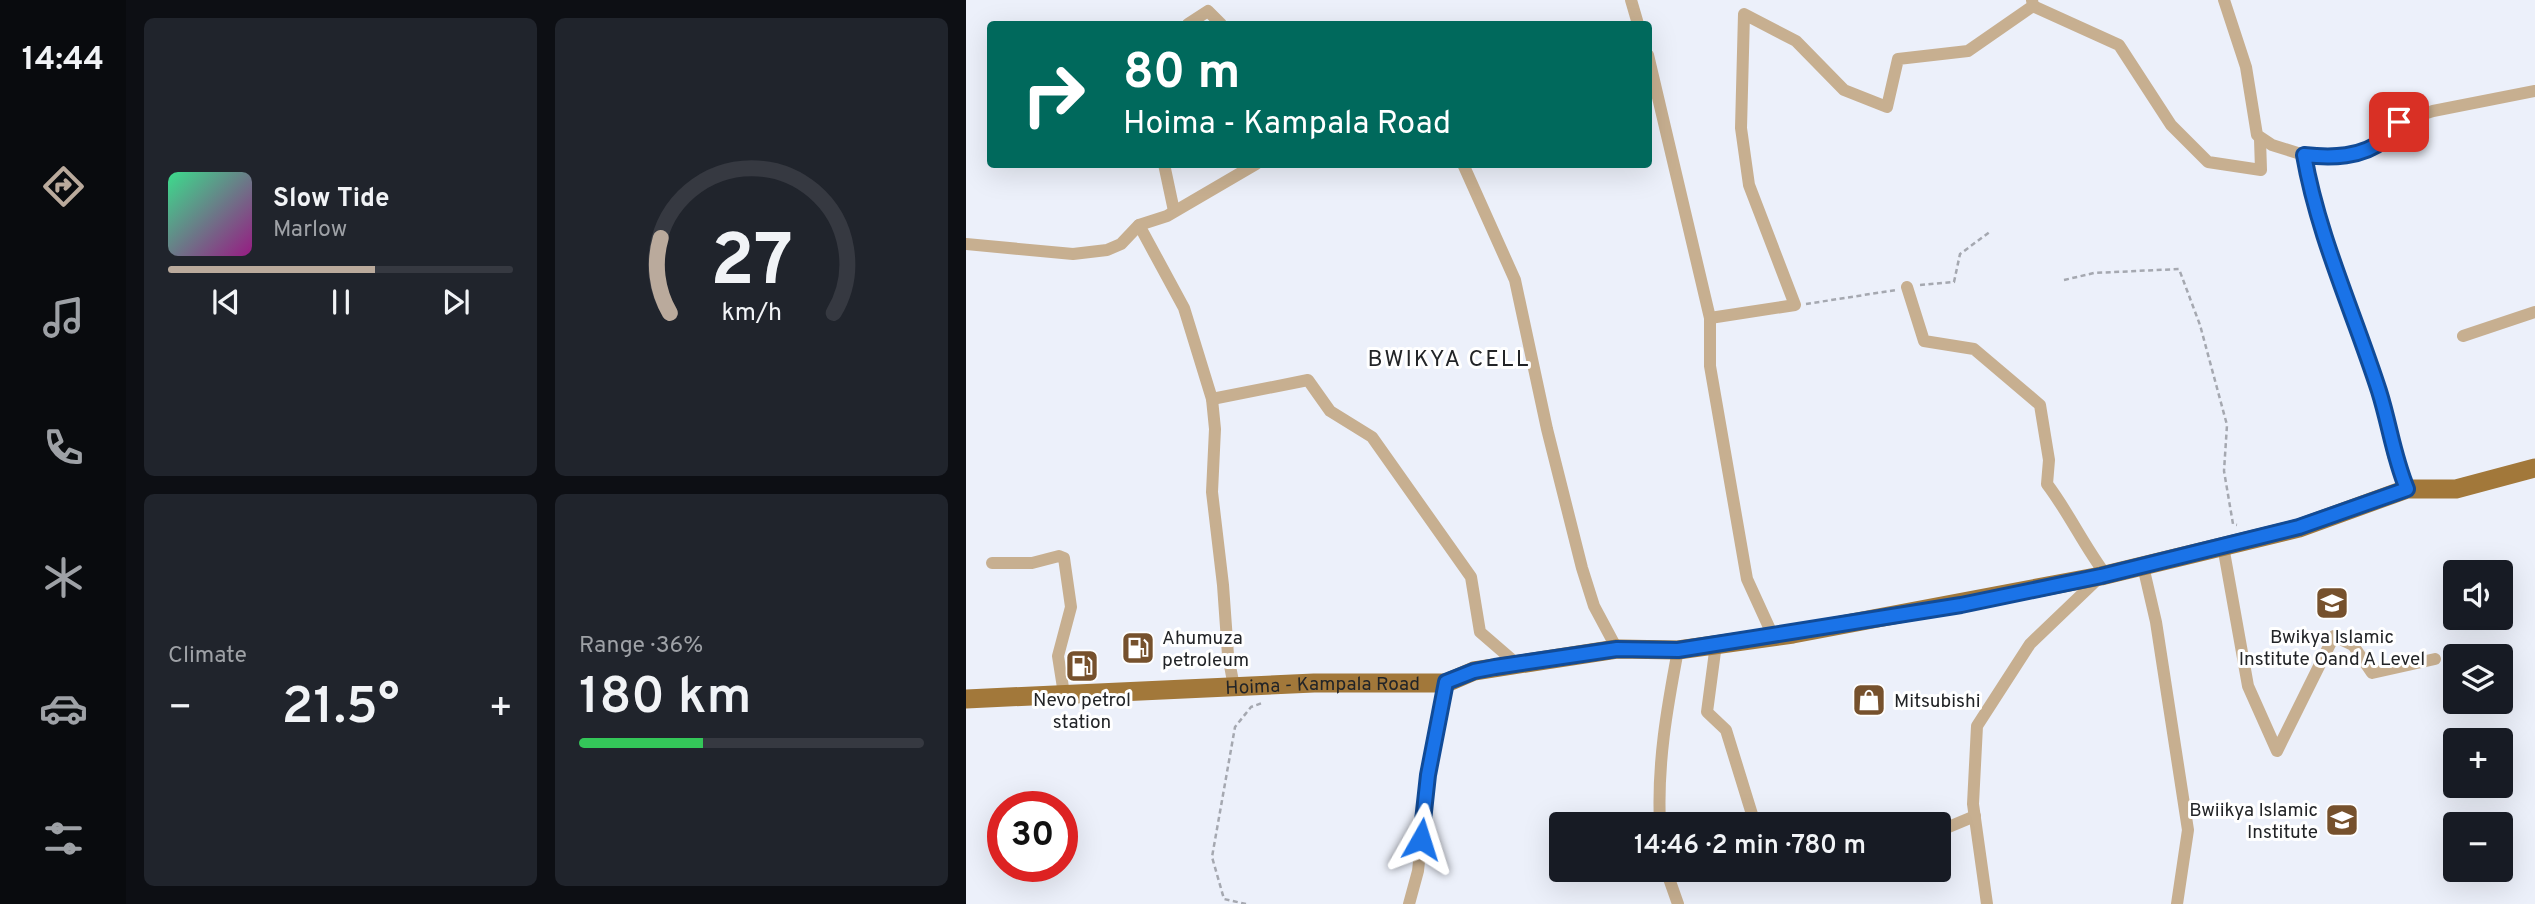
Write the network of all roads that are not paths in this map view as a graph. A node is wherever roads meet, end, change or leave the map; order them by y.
1 (1631, 0) edge
2 (2224, 0) edge
3 (2032, 3) edge
4 (1193, 21) edge
5 (1218, 21) edge
6 (1637, 21) edge
7 (1652, 73) edge
8 (2535, 91) edge
9 (2260, 139) junction
10 (2304, 155) junction
11 (1165, 168) edge
12 (1248, 168) edge
13 (1465, 168) edge
14 (1174, 212) junction
15 (1139, 225) junction
16 (966, 244) edge
17 (1907, 287) dead end
18 (2535, 312) edge
19 (1710, 317) junction
20 (2463, 336) dead end
21 (1212, 399) junction
22 (2535, 468) edge
23 (2407, 489) junction
24 (2223, 546) junction
25 (992, 563) dead end
26 (2143, 566) junction
27 (2104, 575) junction
28 (1773, 636) junction
29 (1716, 644) junction
30 (1617, 649) junction
31 (1678, 650) junction
32 (2435, 659) dead end
33 (1517, 664) junction
34 (1446, 682) junction
35 (1234, 687) junction
36 (1064, 694) junction
37 (966, 699) edge
38 (1659, 812) edge
39 (1751, 812) edge
40 (1975, 816) junction
41 (1951, 826) edge
42 (1670, 882) edge
43 (1409, 904) edge
44 (1678, 904) edge
45 (1987, 904) edge
46 (2177, 904) edge

1 - 6 street
2 - 9 street
3 - 9 street
3 - 19 street
4 - 5 street
7 - 19 street
8 - 10 street
9 - 10 street
10 - 23 street
11 - 14 street
12 - 14 street
13 - 30 street
14 - 15 street
15 - 16 street
15 - 21 street
17 - 27 street
18 - 20 street
19 - 28 street
21 - 33 street
21 - 35 street
22 - 23 main road, Hoima - Kampala Road
23 - 24 main road, Hoima - Kampala Road
24 - 26 main road, Hoima - Kampala Road
24 - 32 street
25 - 36 street
26 - 27 main road, Hoima - Kampala Road
26 - 46 street
27 - 28 main road, Hoima - Kampala Road
27 - 40 street
28 - 29 main road, Hoima - Kampala Road
29 - 31 main road, Hoima - Kampala Road
29 - 39 street
30 - 31 main road, Hoima - Kampala Road
30 - 33 main road, Hoima - Kampala Road
31 - 38 street
33 - 34 main road, Hoima - Kampala Road
34 - 35 main road, Hoima - Kampala Road
34 - 43 street
35 - 36 main road, Hoima - Kampala Road
36 - 37 main road, Hoima - Kampala Road
40 - 41 street
40 - 45 street
42 - 44 street

